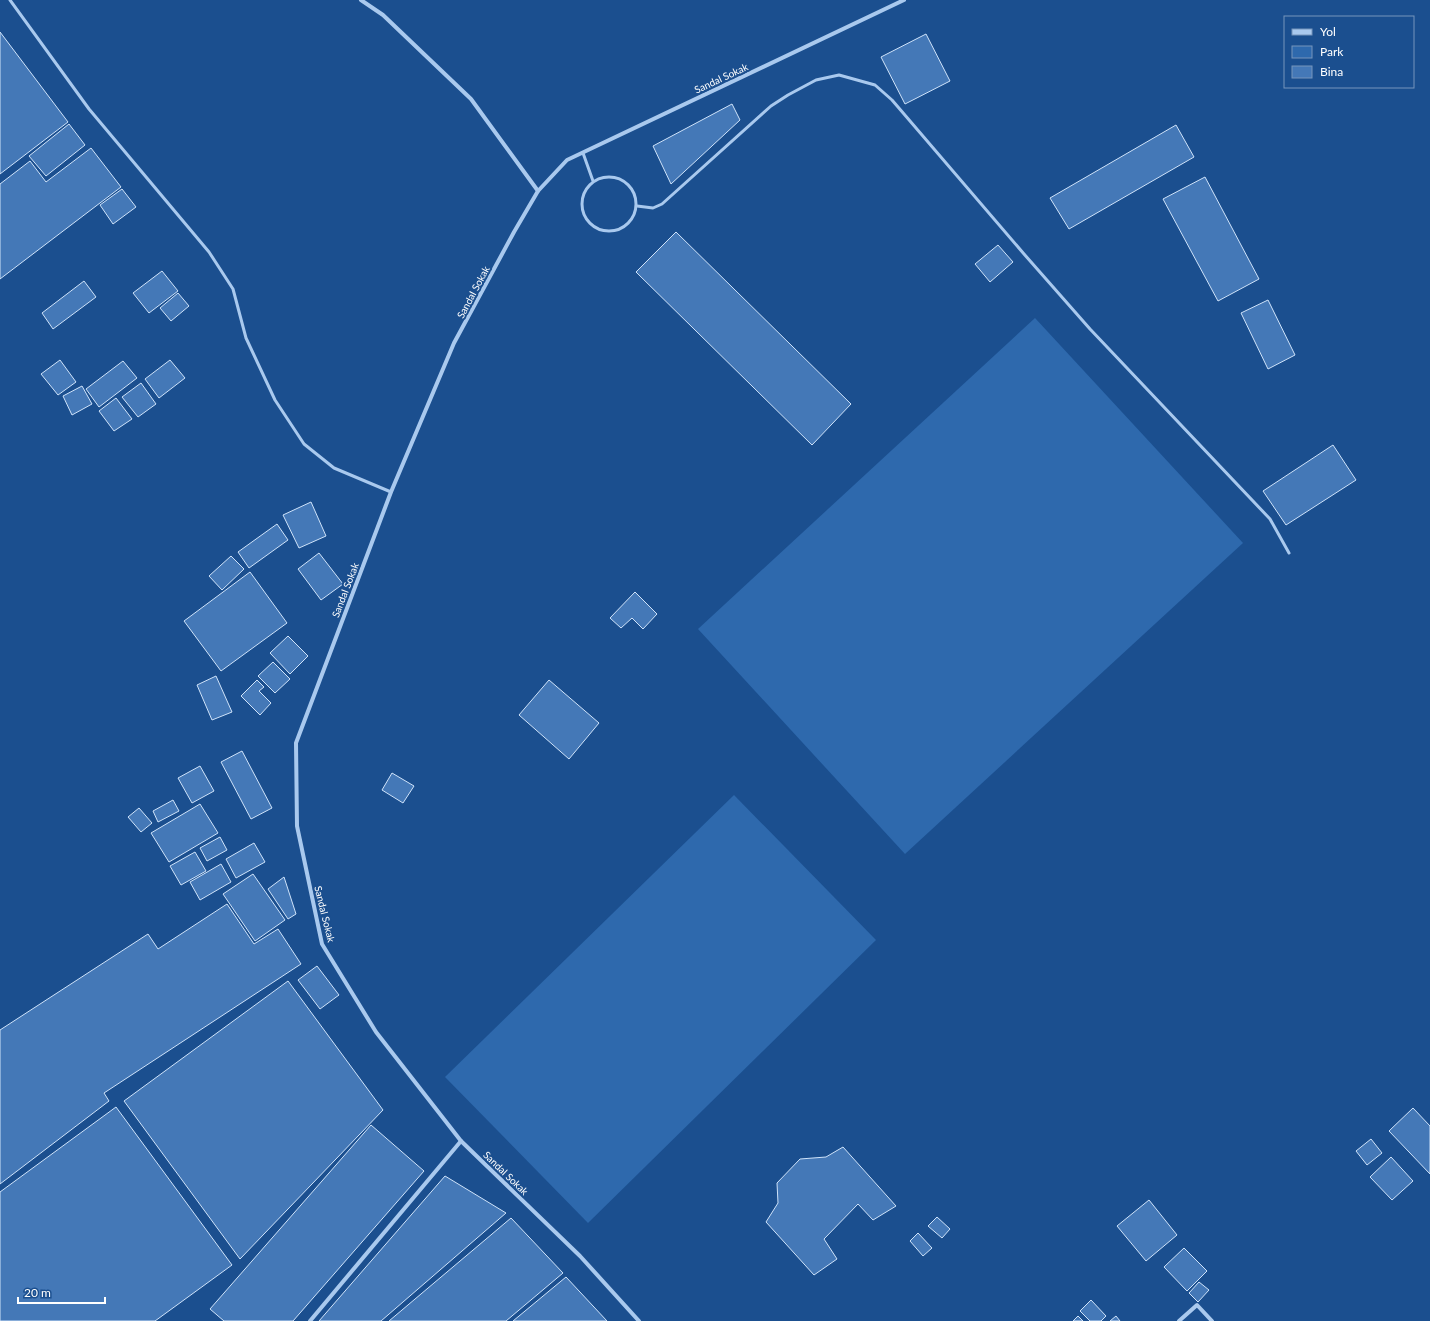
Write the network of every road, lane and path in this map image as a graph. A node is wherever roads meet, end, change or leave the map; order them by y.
1 (10, 0) edge
2 (361, 0) edge
3 (904, 0) edge
4 (582, 153) junction
5 (594, 181) junction
6 (538, 191) junction
7 (637, 206) junction
8 (391, 492) junction
9 (1289, 553) dead end
10 (461, 1141) junction
11 (310, 1321) edge
12 (639, 1321) edge
13 (1179, 1321) edge
14 (1212, 1321) edge

1 - 8 lane
2 - 6 street
3 - 4 street, Sandal Sokak
4 - 5 lane
4 - 6 street, Sandal Sokak
5 - 7 lane
5 - 7 lane
6 - 8 street, Sandal Sokak
7 - 9 lane
8 - 10 street, Sandal Sokak
10 - 11 street
10 - 12 street, Sandal Sokak
13 - 14 street

